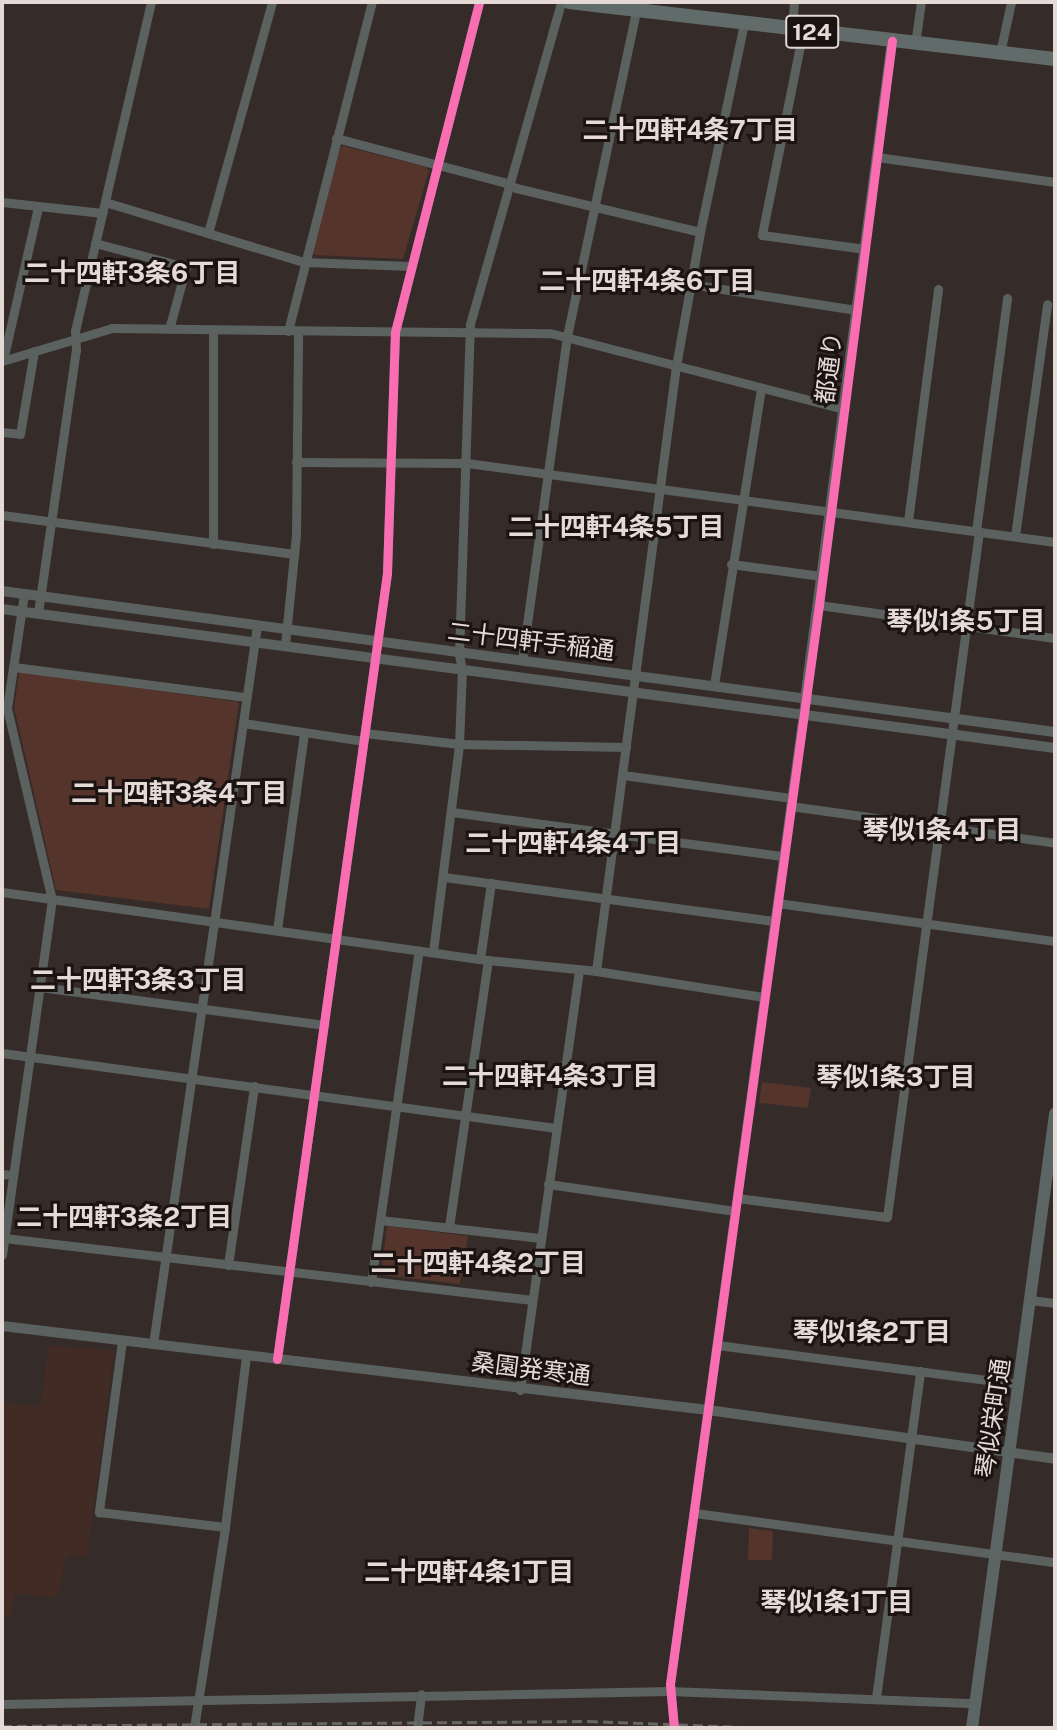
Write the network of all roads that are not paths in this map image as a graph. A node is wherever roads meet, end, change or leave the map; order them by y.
1 (151, 2) edge
2 (272, 2) edge
3 (372, 2) edge
4 (479, 2) edge
5 (561, 2) edge
6 (569, 2) edge
7 (793, 2) edge
8 (921, 2) edge
9 (1011, 2) edge
10 (620, 5) edge
11 (636, 10) junction
12 (744, 24) junction
13 (797, 31) junction
14 (892, 41) junction
15 (915, 44) junction
16 (1000, 53) junction
17 (1055, 59) edge
18 (336, 138) junction
19 (877, 157) junction
20 (438, 164) junction
21 (1055, 182) edge
22 (509, 185) junction
23 (2, 202) edge
24 (104, 202) junction
25 (594, 206) junction
26 (38, 207) junction
27 (102, 213) junction
28 (700, 232) junction
29 (208, 233) junction
30 (95, 243) junction
31 (865, 249) junction
32 (304, 262) junction
33 (411, 266) junction
34 (690, 284) junction
35 (938, 289) dead end
36 (1007, 298) dead end
37 (1047, 304) dead end
38 (856, 310) junction
39 (169, 329) junction
40 (213, 329) junction
41 (293, 331) junction
42 (394, 332) junction
43 (470, 333) junction
44 (566, 336) junction
45 (75, 339) junction
46 (34, 351) junction
47 (2, 361) edge
48 (676, 366) junction
49 (761, 388) junction
50 (844, 408) junction
51 (2, 432) edge
52 (391, 461) junction
53 (296, 462) junction
54 (467, 463) junction
55 (548, 471) junction
56 (660, 487) junction
57 (742, 498) junction
58 (831, 511) junction
59 (2, 515) edge
60 (51, 521) junction
61 (908, 522) junction
62 (978, 531) junction
63 (1015, 536) junction
64 (1055, 542) edge
65 (213, 544) junction
66 (294, 554) junction
67 (731, 564) junction
68 (821, 576) junction
69 (2, 591) edge
70 (24, 594) junction
71 (40, 596) junction
72 (819, 606) junction
73 (2, 608) edge
74 (22, 611) junction
75 (38, 613) junction
76 (257, 626) junction
77 (967, 626) junction
78 (287, 631) junction
79 (1055, 638) edge
80 (254, 641) junction
81 (376, 641) junction
82 (285, 645) junction
83 (459, 653) junction
84 (374, 658) junction
85 (522, 660) junction
86 (14, 667) junction
87 (462, 670) junction
88 (637, 675) junction
89 (714, 685) junction
90 (634, 692) junction
91 (246, 697) junction
92 (805, 699) junction
93 (803, 714) junction
94 (953, 719) junction
95 (243, 723) junction
96 (1055, 732) edge
97 (304, 733) junction
98 (951, 733) junction
99 (364, 737) junction
100 (459, 744) junction
101 (626, 747) junction
102 (1055, 748) edge
103 (623, 775) junction
104 (790, 802) junction
105 (452, 812) junction
106 (937, 827) junction
107 (615, 834) junction
108 (1055, 843) edge
109 (783, 856) junction
110 (444, 877) junction
111 (491, 883) junction
112 (2, 892) edge
113 (607, 898) junction
114 (52, 900) junction
115 (777, 902) junction
116 (214, 921) junction
117 (775, 921) junction
118 (926, 922) junction
119 (277, 930) junction
120 (336, 938) junction
121 (1055, 940) edge
122 (419, 950) junction
123 (433, 951) junction
124 (484, 959) junction
125 (579, 969) junction
126 (596, 971) junction
127 (40, 987) junction
128 (764, 997) junction
129 (201, 1009) junction
130 (324, 1026) junction
131 (2, 1053) edge
132 (30, 1057) junction
133 (191, 1078) junction
134 (254, 1086) junction
135 (314, 1094) junction
136 (396, 1106) junction
137 (465, 1115) junction
138 (1055, 1115) edge
139 (556, 1128) junction
140 (2, 1174) edge
141 (13, 1175) junction
142 (548, 1184) junction
143 (737, 1198) junction
144 (735, 1211) junction
145 (380, 1220) junction
146 (449, 1227) junction
147 (4, 1238) junction
148 (540, 1238) junction
149 (2, 1255) edge
150 (165, 1257) junction
151 (228, 1265) junction
152 (289, 1273) junction
153 (371, 1282) junction
154 (532, 1300) junction
155 (1030, 1300) junction
156 (1055, 1303) edge
157 (2, 1326) edge
158 (122, 1340) junction
159 (153, 1344) junction
160 (717, 1345) junction
161 (246, 1355) junction
162 (277, 1359) junction
163 (920, 1371) junction
164 (1018, 1384) junction
165 (520, 1390) junction
166 (708, 1410) junction
167 (912, 1439) junction
168 (1009, 1452) junction
169 (1055, 1459) edge
170 (695, 1513) junction
171 (225, 1527) junction
172 (898, 1539) junction
173 (996, 1553) junction
174 (1055, 1562) edge
175 (670, 1691) junction
176 (421, 1693) junction
177 (876, 1698) junction
178 (197, 1702) junction
179 (975, 1703) junction
180 (2, 1704) edge
181 (194, 1728) edge
182 (417, 1728) edge
183 (674, 1728) edge
184 (972, 1728) edge

1 - 24 street
2 - 29 street
3 - 18 street
4 - 20 street
5 - 22 street
6 - 10 main road, 124
7 - 13 street
8 - 15 street
9 - 16 street
10 - 11 main road, 124
11 - 12 main road, 124
11 - 25 street
12 - 13 main road, 124
12 - 28 street
13 - 14 main road, 124
13 - 31 street
14 - 15 main road, 124
14 - 19 street, 都通り
15 - 16 main road, 124
16 - 17 main road, 124
18 - 20 street
18 - 32 street
19 - 21 street
19 - 31 street, 都通り
20 - 22 street
20 - 33 street
22 - 25 street
22 - 43 street
23 - 26 street
24 - 27 street
24 - 29 street
25 - 28 street
25 - 44 street
26 - 27 street
26 - 47 street
27 - 30 street
28 - 34 street
29 - 32 street
30 - 39 street
30 - 45 street
31 - 38 street, 都通り
32 - 33 street
32 - 41 street
33 - 42 street
34 - 38 street
34 - 48 street
35 - 61 street
36 - 62 street
37 - 63 street
38 - 50 street, 都通り
39 - 40 street
39 - 45 street
40 - 41 street
40 - 65 street
41 - 42 street
41 - 53 street
42 - 43 street
42 - 52 street
43 - 44 street
43 - 54 street
44 - 48 street
44 - 55 street
45 - 46 street
45 - 60 street
46 - 47 street
46 - 51 street
48 - 49 street
48 - 56 street
49 - 50 street
49 - 57 street
50 - 58 street, 都通り
52 - 53 street
52 - 54 street
52 - 81 street
53 - 66 street
54 - 55 street
54 - 83 street
55 - 56 street
55 - 85 street
56 - 57 street
56 - 88 street
57 - 58 street
57 - 67 street
58 - 61 street
58 - 68 street, 都通り
59 - 60 street
60 - 65 street
60 - 71 street
61 - 62 street
62 - 63 street
62 - 77 street
63 - 64 street
65 - 66 street
66 - 78 street
67 - 68 street
67 - 89 street
68 - 72 street, 都通り
69 - 70 street, 二十四軒手稲通
70 - 71 street, 二十四軒手稲通
70 - 74 street
71 - 75 street
71 - 76 street, 二十四軒手稲通
72 - 77 street
72 - 92 street, 都通り
73 - 74 street, 二十四軒手稲通
74 - 75 street, 二十四軒手稲通
74 - 86 street
75 - 80 street, 二十四軒手稲通
76 - 78 street, 二十四軒手稲通
76 - 80 street
77 - 79 street
77 - 94 street
78 - 81 street, 二十四軒手稲通
78 - 82 street
80 - 82 street, 二十四軒手稲通
80 - 91 street
81 - 83 street, 二十四軒手稲通
81 - 84 street
82 - 84 street, 二十四軒手稲通
83 - 85 street, 二十四軒手稲通
83 - 87 street
84 - 87 street, 二十四軒手稲通
84 - 99 street
85 - 88 street, 二十四軒手稲通
86 - 91 street
86 - 114 street
87 - 90 street, 二十四軒手稲通
87 - 100 street
88 - 89 street, 二十四軒手稲通
88 - 90 street
89 - 92 street, 二十四軒手稲通
90 - 93 street, 二十四軒手稲通
90 - 101 street
91 - 95 street
92 - 93 street
92 - 94 street, 二十四軒手稲通
93 - 98 street, 二十四軒手稲通
93 - 104 street
94 - 96 street, 二十四軒手稲通
94 - 98 street
95 - 97 street
95 - 116 street
97 - 99 street
97 - 119 street
98 - 102 street, 二十四軒手稲通
98 - 106 street
99 - 100 street
99 - 120 street
100 - 101 street
100 - 105 street
101 - 103 street
103 - 104 street
103 - 107 street
104 - 106 street
104 - 109 street
105 - 107 street
105 - 110 street
106 - 108 street
106 - 118 street
107 - 109 street
107 - 113 street
109 - 115 street
110 - 111 street
110 - 123 street
111 - 113 street
111 - 124 street
112 - 114 street
113 - 117 street
113 - 126 street
114 - 116 street
114 - 127 street
115 - 117 street
115 - 118 street
116 - 119 street
116 - 129 street
117 - 128 street
118 - 121 street
118 - 143 street
119 - 120 street
120 - 122 street
120 - 130 street
122 - 123 street
122 - 136 street
123 - 124 street
124 - 125 street
124 - 137 street
125 - 126 street
125 - 139 street
126 - 128 street
127 - 129 street
127 - 132 street
128 - 143 street
129 - 130 street
129 - 133 street
130 - 135 street
131 - 132 street
132 - 133 street
132 - 141 street
133 - 134 street
133 - 150 street
134 - 135 street
134 - 151 street
135 - 136 street
135 - 152 street
136 - 137 street
136 - 145 street
137 - 139 street
137 - 146 street
138 - 155 main road, 琴似栄町通
139 - 142 street
140 - 141 street
141 - 147 street
142 - 144 street
142 - 148 street
143 - 144 street
144 - 160 street
145 - 146 street
145 - 153 street
146 - 148 street
147 - 149 street
147 - 150 street
148 - 154 street
150 - 151 street
150 - 159 street
151 - 152 street
152 - 153 street
152 - 162 street
153 - 154 street
154 - 165 street
155 - 156 street
155 - 164 main road, 琴似栄町通
157 - 158 street, 桑園発寒通
158 - 159 street, 桑園発寒通
158 - 171 street
159 - 161 street, 桑園発寒通
160 - 163 street
160 - 166 street
161 - 162 street, 桑園発寒通
161 - 171 street
162 - 165 street, 桑園発寒通
163 - 164 street
163 - 167 street
164 - 168 main road, 琴似栄町通
165 - 166 street, 桑園発寒通
166 - 167 street, 桑園発寒通
166 - 170 street
167 - 168 street, 桑園発寒通
167 - 172 street
168 - 169 street, 桑園発寒通
168 - 173 main road, 琴似栄町通
170 - 172 street
170 - 175 street
171 - 178 street
172 - 173 street
172 - 177 street
173 - 174 street
173 - 179 main road, 琴似栄町通
175 - 176 street
175 - 177 street
175 - 183 street
176 - 178 street
176 - 182 street
177 - 179 street
178 - 180 street
178 - 181 street
179 - 184 main road, 琴似栄町通

